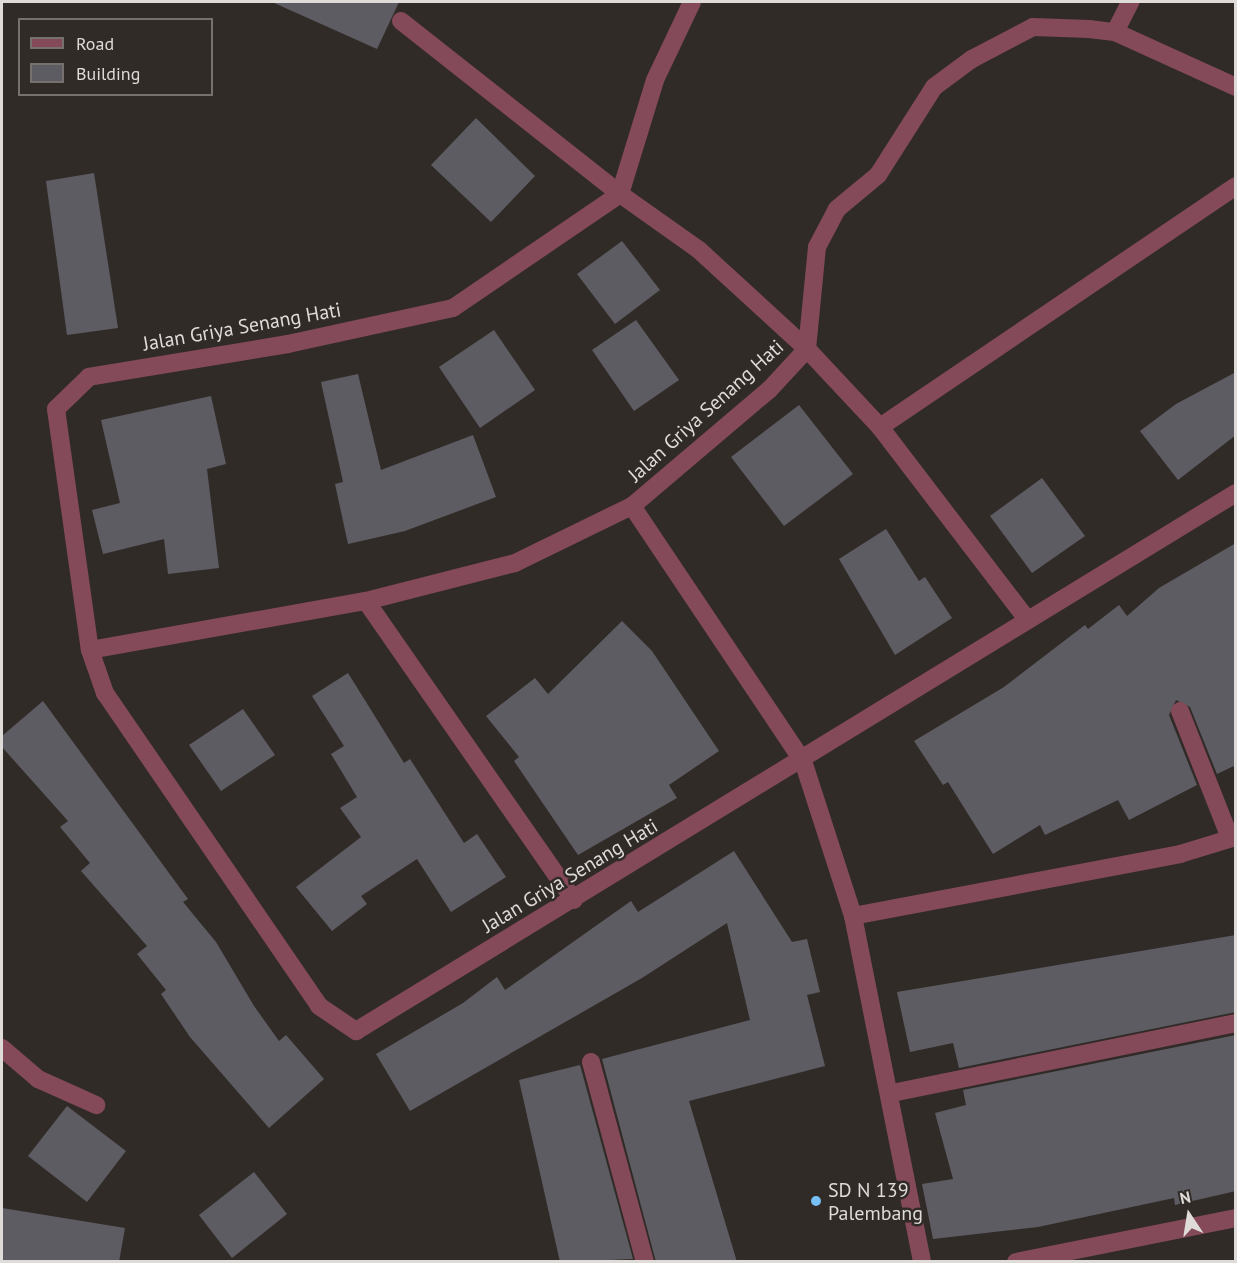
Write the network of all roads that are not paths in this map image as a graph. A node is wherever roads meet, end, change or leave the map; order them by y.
1 (692, 2) edge
2 (1130, 2) edge
3 (401, 21) dead end
4 (1115, 32) junction
5 (1236, 87) edge
6 (1236, 186) edge
7 (620, 194) junction
8 (807, 350) junction
9 (880, 427) junction
10 (1236, 493) edge
11 (632, 506) junction
12 (366, 601) junction
13 (1027, 619) junction
14 (90, 650) junction
15 (1180, 711) dead end
16 (803, 761) junction
17 (1233, 837) edge
18 (574, 900) junction
19 (853, 916) junction
20 (1236, 1023) edge
21 (2, 1048) edge
22 (591, 1062) dead end
23 (892, 1093) junction
24 (96, 1106) dead end
25 (1236, 1218) edge
26 (645, 1262) edge
27 (922, 1262) edge
28 (1016, 1262) edge

1 - 7 street
2 - 4 street
3 - 7 street
4 - 5 street
4 - 8 street
6 - 9 street
7 - 8 street, Jalan Griya Senang Hati
7 - 14 street, Jalan Griya Senang Hati
8 - 9 street
8 - 11 street, Jalan Griya Senang Hati
9 - 13 street
10 - 13 street, Jalan Griya Senang Hati
11 - 12 street, Jalan Griya Senang Hati
11 - 16 street
12 - 14 street, Jalan Griya Senang Hati
12 - 18 street
13 - 16 street, Jalan Griya Senang Hati
14 - 18 street, Jalan Griya Senang Hati
15 - 17 street
16 - 18 street, Jalan Griya Senang Hati
16 - 19 street
17 - 19 street
19 - 23 street
20 - 23 street
21 - 24 street
22 - 26 street
23 - 27 street
25 - 28 street

